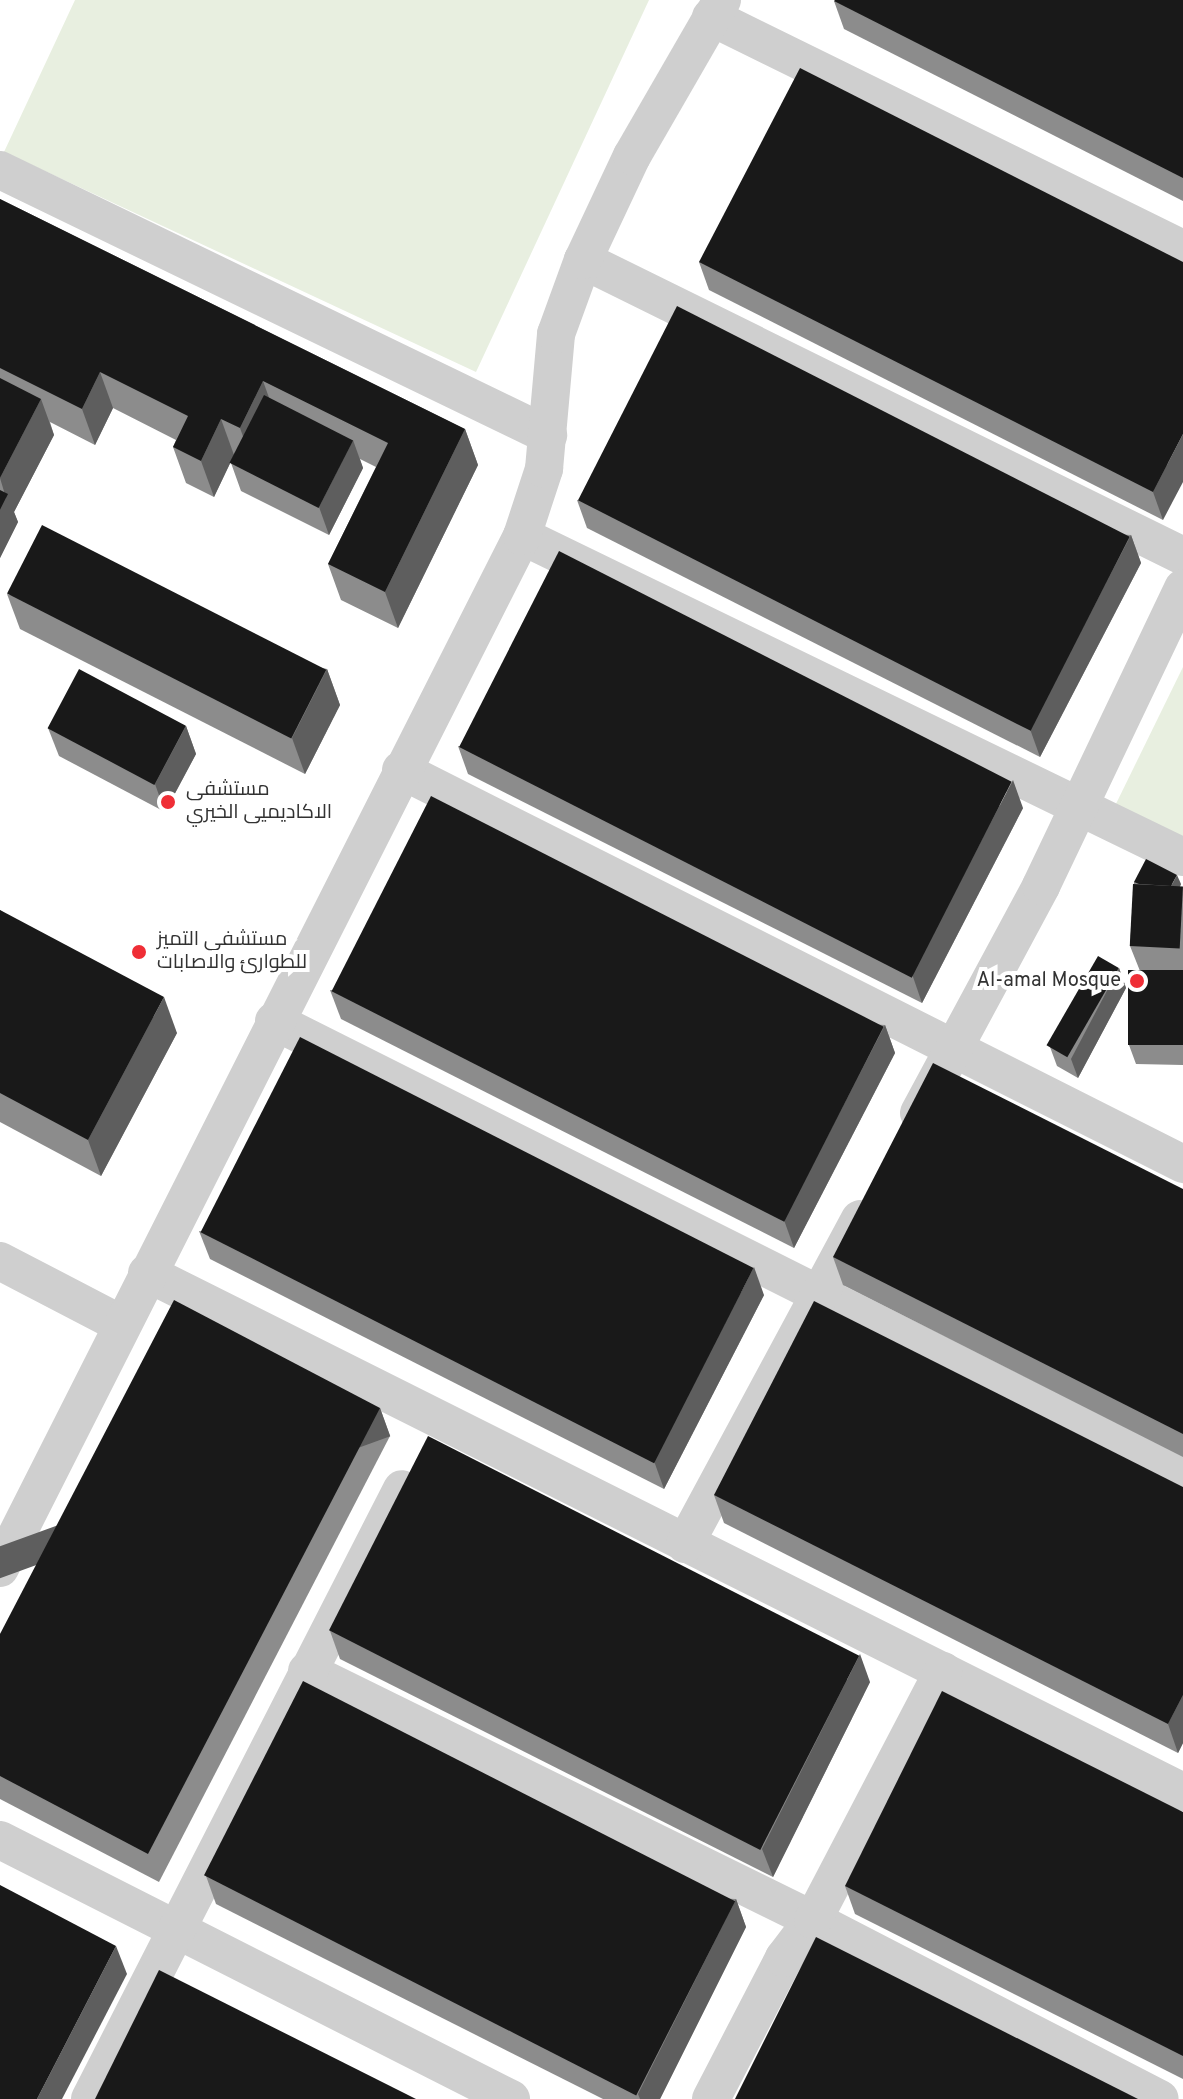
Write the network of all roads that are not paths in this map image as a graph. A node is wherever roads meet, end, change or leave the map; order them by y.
1 (716, 8) edge
2 (0, 170) edge
3 (1183, 249) edge
4 (583, 260) junction
5 (548, 435) junction
6 (522, 536) junction
7 (1183, 556) edge
8 (1180, 603) edge
9 (401, 770) junction
10 (1081, 806) junction
11 (1183, 857) edge
12 (274, 1021) junction
13 (954, 1049) junction
14 (901, 1145) edge
15 (1183, 1164) edge
16 (878, 1186) edge
17 (0, 1261) edge
18 (147, 1273) junction
19 (817, 1296) junction
20 (121, 1324) junction
21 (427, 1442) junction
22 (1183, 1477) edge
23 (685, 1544) junction
24 (0, 1568) edge
25 (307, 1671) junction
26 (943, 1671) junction
27 (1183, 1792) edge
28 (0, 1840) edge
29 (813, 1920) junction
30 (176, 1929) junction
31 (90, 2099) edge
32 (511, 2099) edge
33 (711, 2099) edge
34 (1160, 2099) edge

1 - 3 street
1 - 4 street
2 - 5 street
4 - 5 street
4 - 7 street
5 - 6 street
6 - 9 street
6 - 10 street
8 - 10 street
9 - 12 street
9 - 13 street
10 - 11 street
10 - 13 street
12 - 18 street
12 - 19 street
13 - 14 street
13 - 15 street
16 - 19 street
17 - 20 street
18 - 20 street
18 - 21 street
19 - 22 street
19 - 23 street
20 - 24 street
21 - 23 street
21 - 25 street
23 - 26 street
25 - 29 street
25 - 30 street
26 - 27 street
26 - 29 street
28 - 30 street
29 - 33 street
29 - 34 street
30 - 31 street
30 - 32 street

